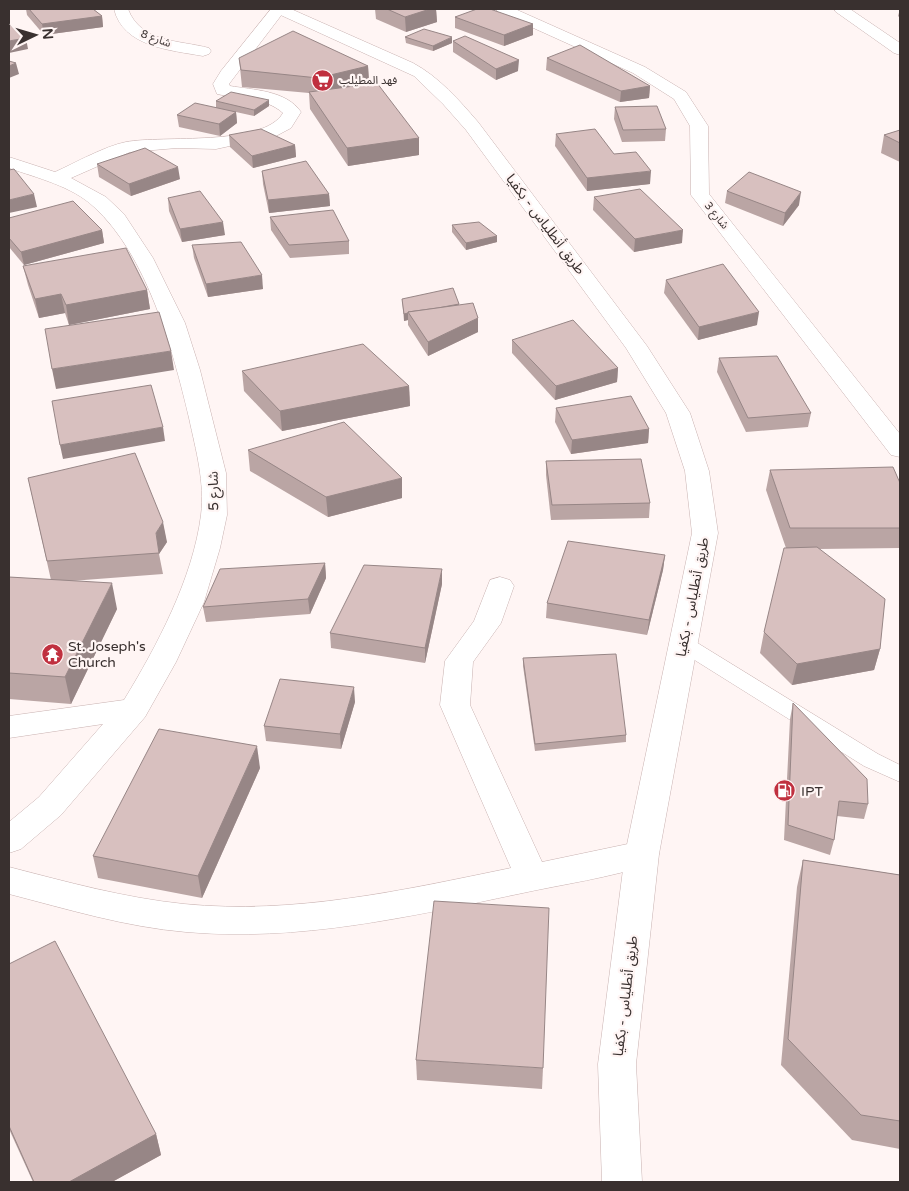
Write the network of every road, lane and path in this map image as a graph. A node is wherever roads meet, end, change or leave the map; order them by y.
1 (121, 9) edge
2 (279, 9) edge
3 (503, 9) edge
4 (841, 9) edge
5 (900, 50) edge
6 (203, 51) dead end
7 (9, 162) edge
8 (56, 178) junction
9 (900, 450) edge
10 (500, 586) dead end
11 (684, 644) junction
12 (134, 709) junction
13 (9, 728) edge
14 (900, 774) edge
15 (9, 840) edge
16 (642, 854) junction
17 (532, 877) junction
18 (9, 881) edge
19 (622, 1182) edge

1 - 6 main road, شارع 8
2 - 8 main road
2 - 11 main road, طريق أنطلياس - بكفيا
3 - 9 main road, شارع 3
4 - 5 main road
7 - 8 main road, شارع 5
8 - 12 main road, شارع 5
10 - 17 main road
11 - 14 lane
11 - 16 main road, طريق أنطلياس - بكفيا
12 - 13 main road
12 - 15 main road, شارع 5
16 - 17 main road
16 - 19 main road, طريق أنطلياس - بكفيا
17 - 18 main road

